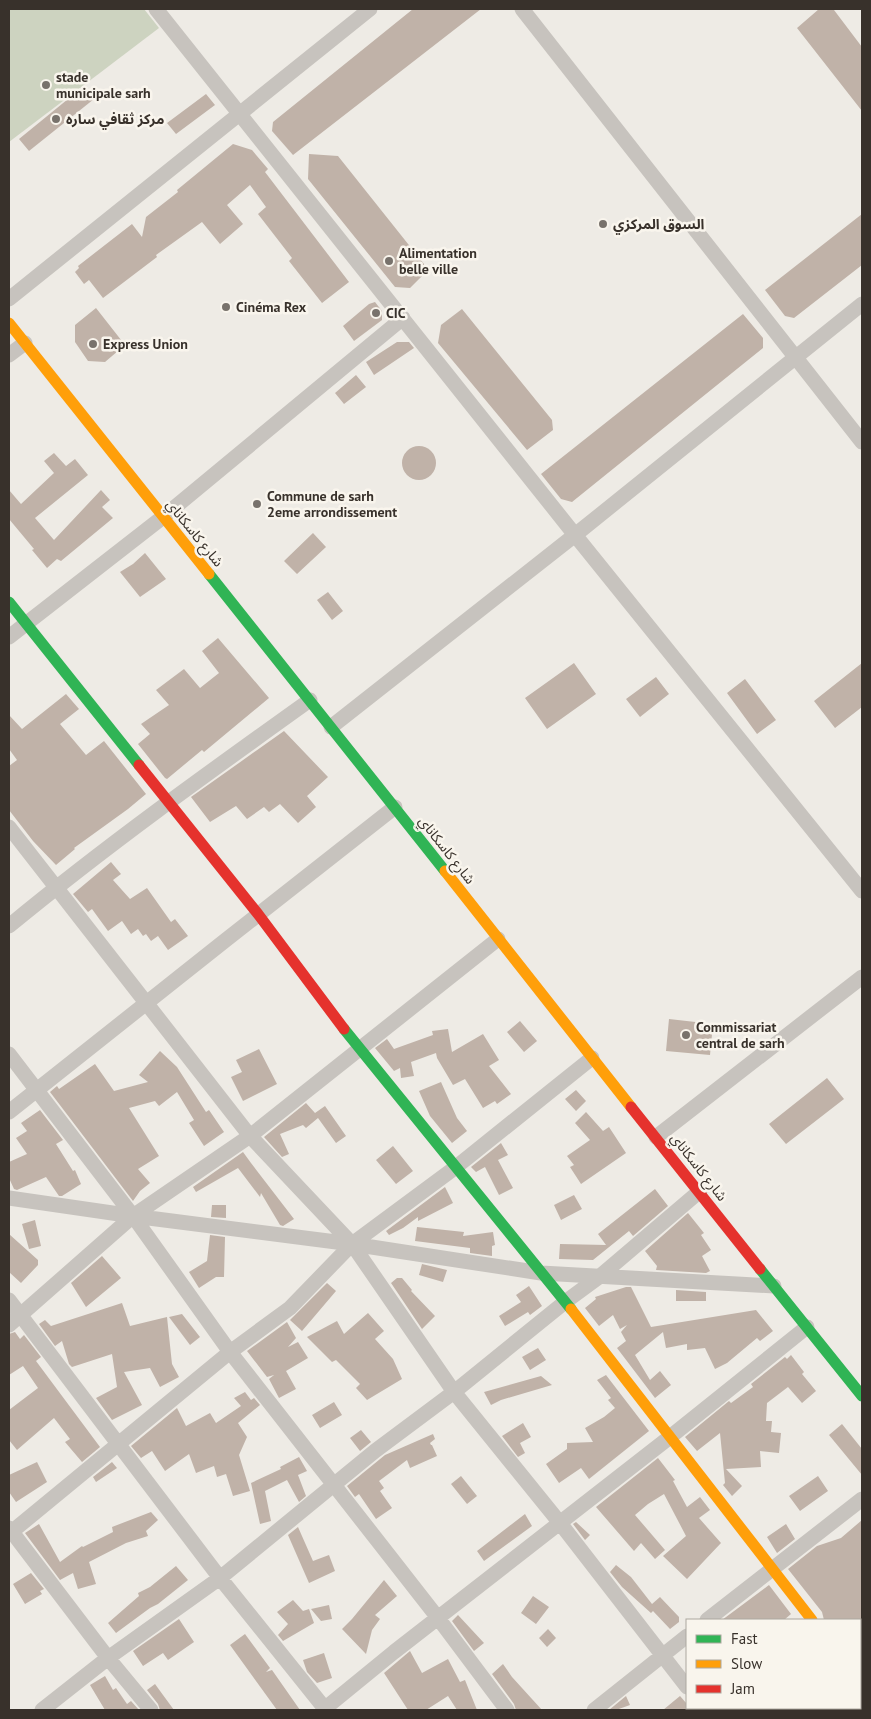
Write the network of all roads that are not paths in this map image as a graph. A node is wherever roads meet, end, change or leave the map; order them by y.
1 (156, 9) edge
2 (370, 9) edge
3 (522, 9) edge
4 (240, 114) junction
5 (9, 299) edge
6 (862, 304) edge
7 (403, 318) junction
8 (9, 323) edge
9 (25, 343) junction
10 (9, 354) edge
11 (794, 357) junction
12 (862, 442) edge
13 (163, 517) junction
14 (575, 535) junction
15 (9, 602) edge
16 (25, 624) junction
17 (9, 637) edge
18 (310, 700) junction
19 (331, 727) junction
20 (167, 801) junction
21 (395, 807) junction
22 (9, 827) edge
23 (56, 888) junction
24 (862, 891) edge
25 (258, 914) junction
26 (9, 926) edge
27 (498, 939) junction
28 (862, 977) edge
29 (146, 1004) junction
30 (360, 1048) junction
31 (9, 1054) edge
32 (592, 1058) junction
33 (36, 1090) junction
34 (9, 1112) edge
35 (250, 1136) junction
36 (656, 1137) junction
37 (456, 1167) junction
38 (700, 1191) junction
39 (9, 1198) edge
40 (133, 1216) junction
41 (352, 1244) junction
42 (541, 1273) junction
43 (600, 1277) junction
44 (774, 1286) junction
45 (9, 1300) edge
46 (566, 1302) junction
47 (21, 1315) junction
48 (9, 1325) edge
49 (807, 1327) junction
50 (230, 1352) junction
51 (454, 1392) junction
52 (862, 1396) edge
53 (670, 1437) junction
54 (117, 1444) junction
55 (334, 1486) junction
56 (862, 1499) edge
57 (560, 1523) junction
58 (10, 1531) edge
59 (771, 1569) junction
60 (220, 1578) junction
61 (438, 1618) junction
62 (708, 1619) edge
63 (811, 1619) edge
64 (686, 1637) edge
65 (662, 1656) junction
66 (108, 1658) junction
67 (686, 1686) edge
68 (42, 1710) edge
69 (151, 1710) edge
70 (325, 1710) edge
71 (507, 1710) edge
72 (594, 1710) edge

1 - 4 street
2 - 4 street
3 - 11 street
4 - 5 street
4 - 7 street
6 - 11 street
7 - 13 street
7 - 14 street
8 - 9 street, شارع كاسكاناي
9 - 10 street
9 - 13 street, شارع كاسكاناي
11 - 12 street
11 - 14 street
13 - 16 street
13 - 18 street, شارع كاسكاناي
14 - 19 street
14 - 24 street
15 - 16 street
16 - 17 street
16 - 20 street
18 - 19 street, شارع كاسكاناي
18 - 20 street
19 - 21 street, شارع كاسكاناي
20 - 23 street
20 - 25 street
21 - 25 street
21 - 27 street, شارع كاسكاناي
22 - 23 street
23 - 26 street
23 - 29 street
25 - 29 street
25 - 30 street
27 - 30 street
27 - 32 street, شارع كاسكاناي
28 - 36 street
29 - 33 street
29 - 35 street
30 - 35 street
30 - 37 street
31 - 33 street
32 - 36 street, شارع كاسكاناي
32 - 37 street
33 - 34 street
33 - 40 street
35 - 40 street
35 - 41 street
36 - 38 street, شارع كاسكاناي
37 - 41 street
37 - 42 street
38 - 43 street
38 - 44 street, شارع كاسكاناي
39 - 40 street
40 - 41 street
40 - 47 street
40 - 50 street
41 - 42 street
41 - 50 street
41 - 51 street
42 - 43 street
42 - 46 street
43 - 44 street
43 - 46 street
44 - 49 street, شارع كاسكاناي
45 - 47 street
46 - 51 street
46 - 53 street
47 - 48 street
47 - 54 street
49 - 52 street, شارع كاسكاناي
49 - 53 street
50 - 54 street
50 - 55 street
51 - 55 street
51 - 57 street
53 - 57 street
53 - 59 street
54 - 58 street
54 - 60 street
55 - 60 street
55 - 61 street
56 - 59 street
57 - 61 street
57 - 65 street
58 - 66 street
59 - 62 street
59 - 63 street
60 - 66 street
60 - 70 street
61 - 70 street
61 - 71 street
64 - 65 street
65 - 67 street
65 - 72 street
66 - 68 street
66 - 69 street

